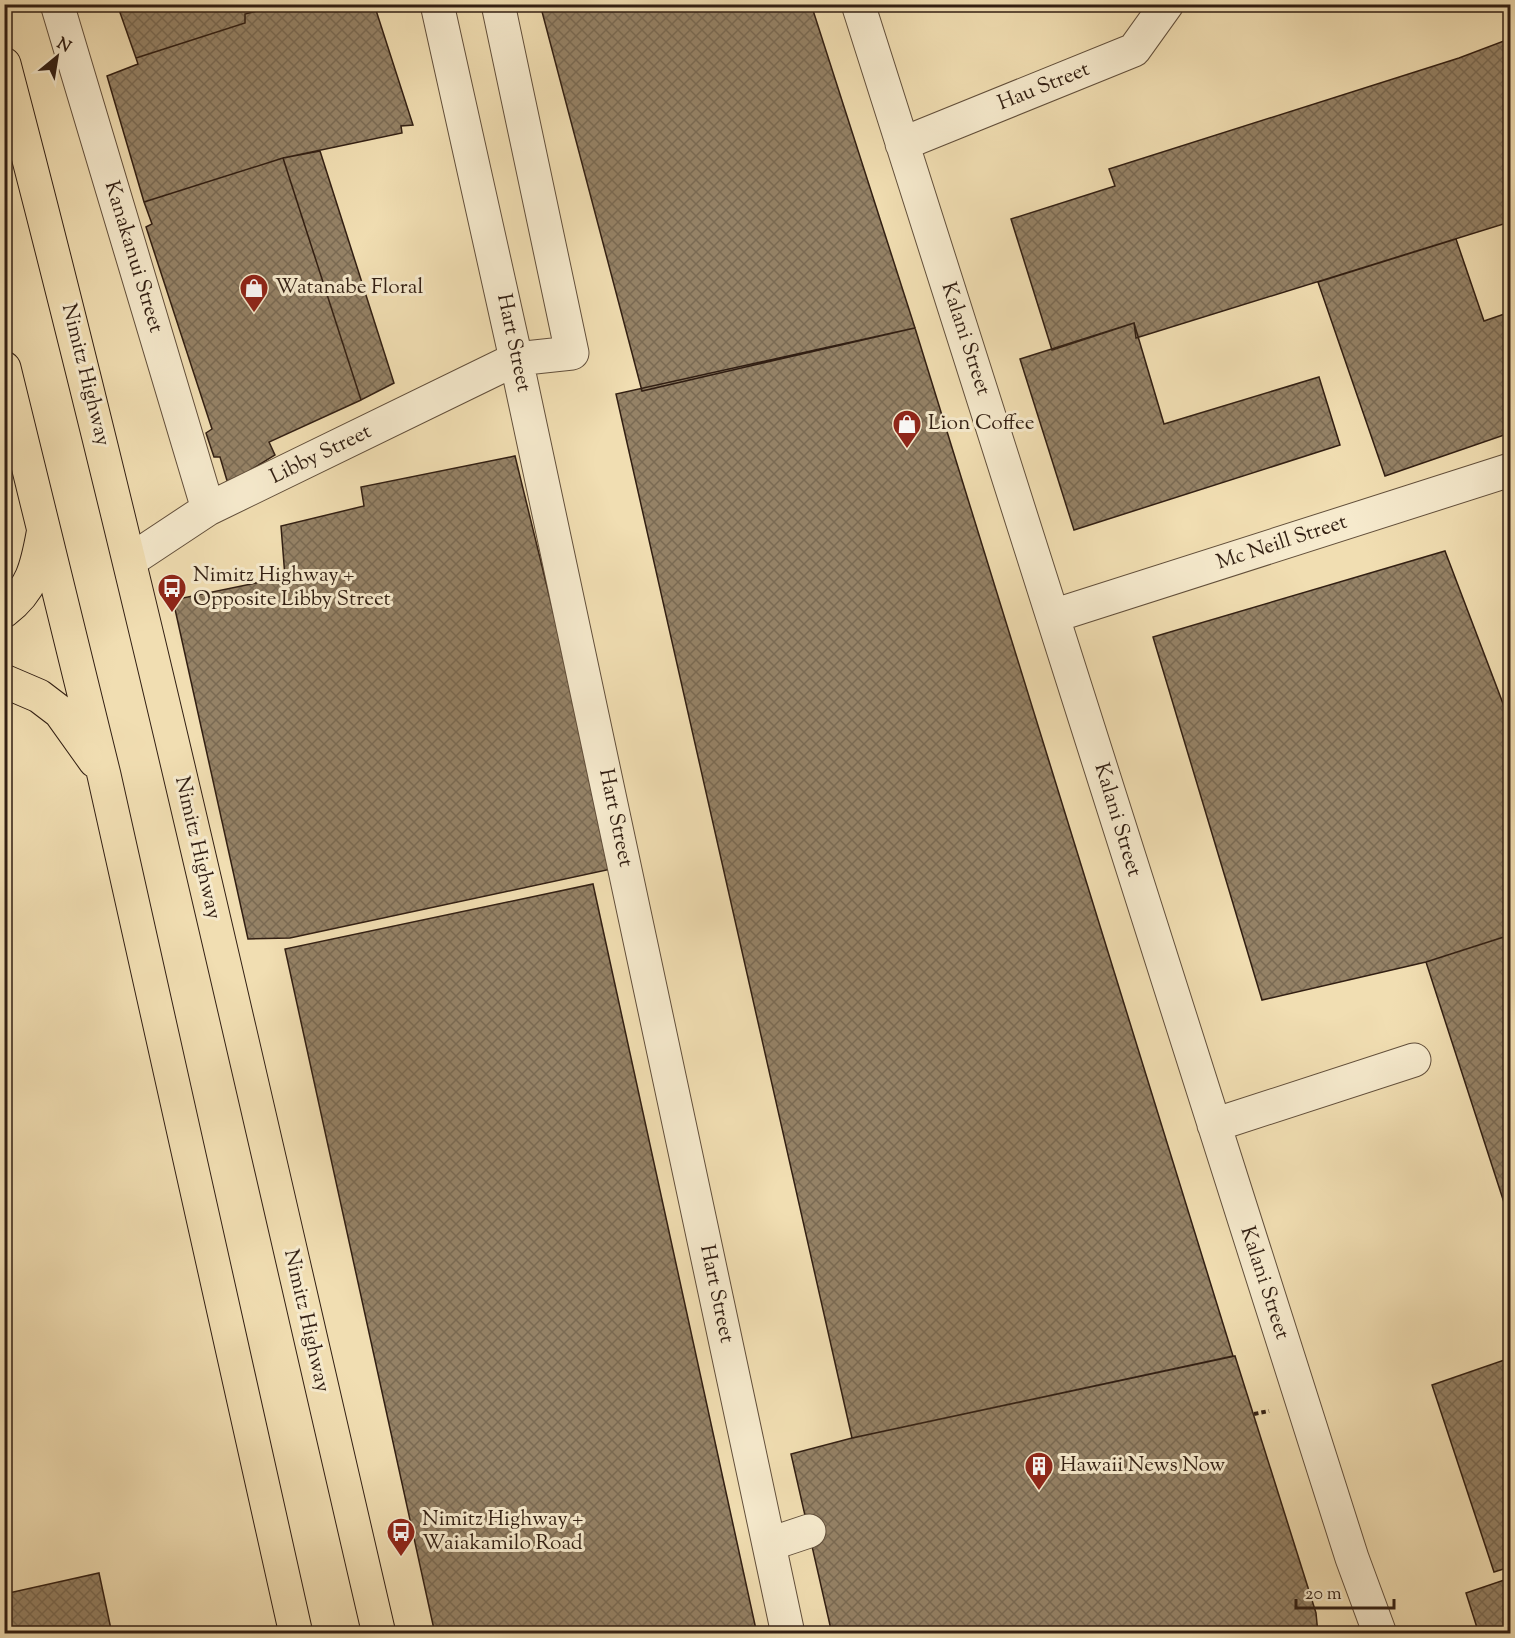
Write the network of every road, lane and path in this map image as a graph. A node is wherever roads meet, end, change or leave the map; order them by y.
1 (57, 4) edge
2 (436, 4) edge
3 (498, 4) edge
4 (858, 4) edge
5 (1167, 4) edge
6 (4, 64) edge
7 (902, 144) junction
8 (516, 359) junction
9 (4, 368) edge
10 (1510, 470) edge
11 (208, 509) junction
12 (45, 524) junction
13 (130, 560) junction
14 (4, 611) edge
15 (1053, 616) junction
16 (4, 681) edge
17 (104, 774) junction
18 (1414, 1060) dead end
19 (1214, 1125) junction
20 (1269, 1411) dead end
21 (1254, 1414) dead end
22 (809, 1531) dead end
23 (770, 1544) junction
24 (296, 1634) edge
25 (379, 1634) edge
26 (788, 1634) edge
27 (1380, 1634) edge

1 - 11 street, Kanakanui Street
2 - 8 street, Hart Street
3 - 8 street, Libby Street
4 - 7 street, Kalani Street
5 - 7 street, Hau Street
6 - 13 main road, Nimitz Highway
7 - 15 street, Kalani Street
8 - 11 street, Libby Street
8 - 23 street, Hart Street
9 - 12 main road
10 - 15 street, Mc Neill Street
11 - 13 street, Libby Street
12 - 14 main road
12 - 17 main road
13 - 25 main road, Nimitz Highway
15 - 19 street, Kalani Street
16 - 17 main road
17 - 24 main road
18 - 19 street
19 - 27 street, Kalani Street
20 - 21 path
22 - 23 street
23 - 26 street, Hart Street

